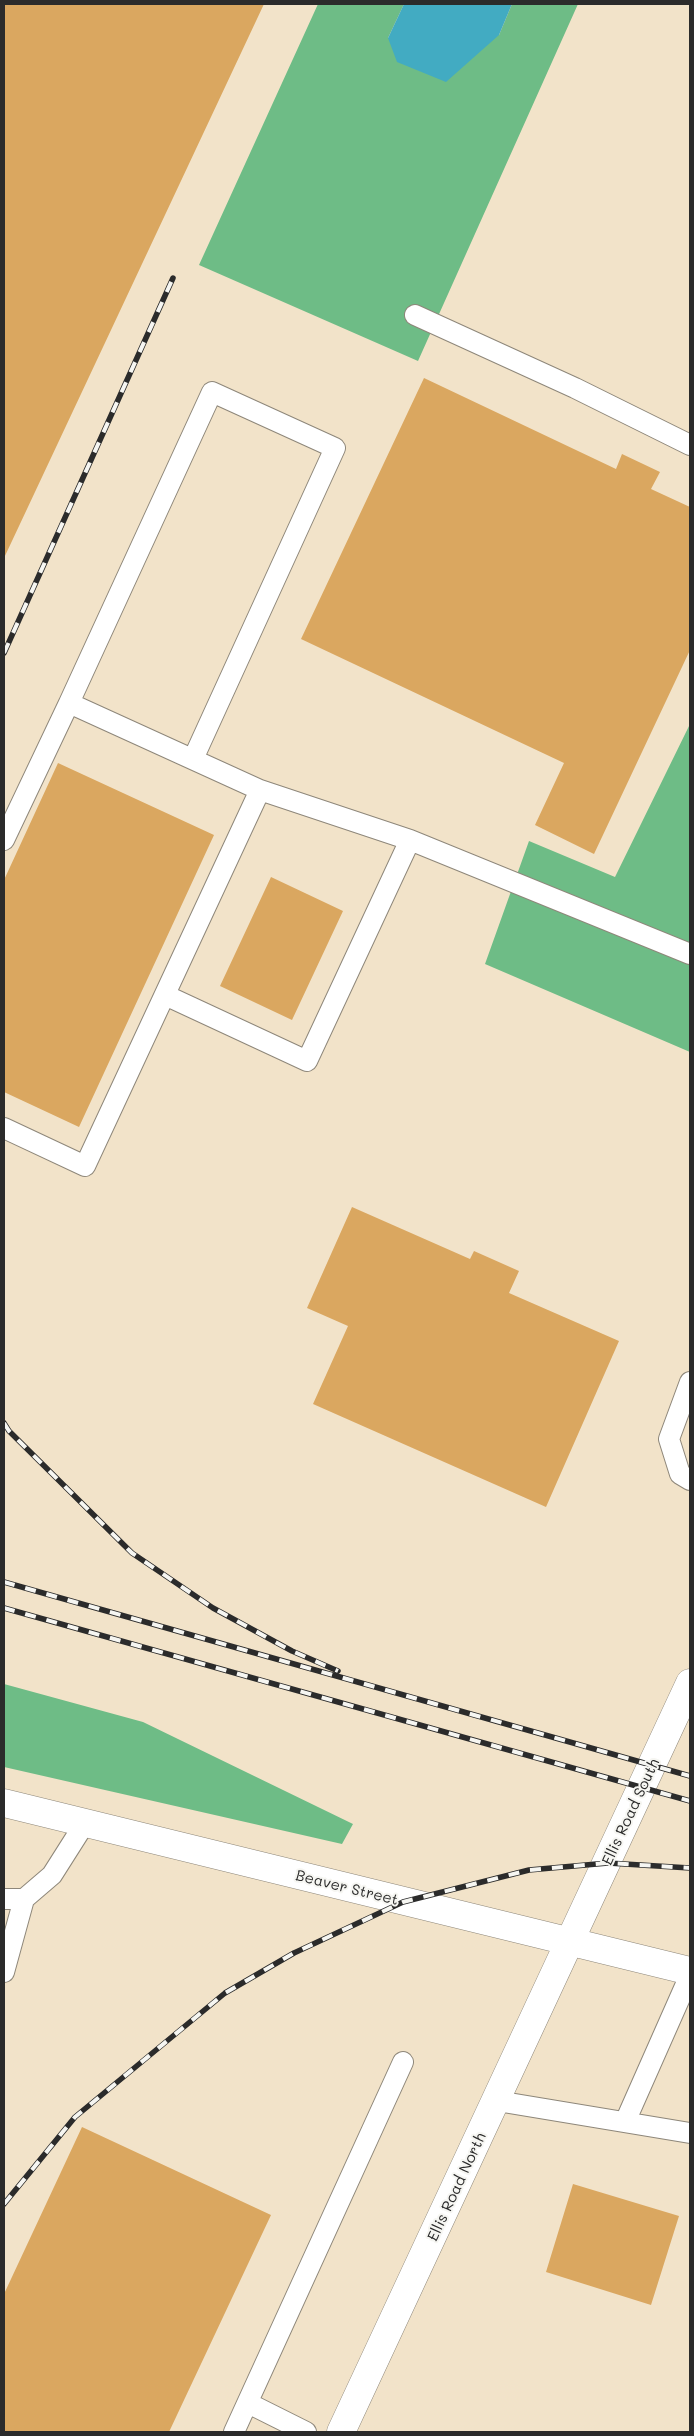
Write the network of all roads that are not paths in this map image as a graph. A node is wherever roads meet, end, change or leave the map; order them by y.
1 (415, 315) dead end
2 (690, 445) edge
3 (70, 703) junction
4 (193, 759) junction
5 (260, 790) junction
6 (4, 840) edge
7 (410, 840) junction
8 (690, 954) edge
9 (165, 995) junction
10 (4, 1128) edge
11 (690, 1382) edge
12 (690, 1480) edge
13 (690, 1683) edge
14 (4, 1803) edge
15 (85, 1823) junction
16 (4, 1899) edge
17 (24, 1899) junction
18 (572, 1941) junction
19 (690, 1971) edge
20 (4, 1972) edge
21 (690, 1975) edge
22 (403, 2062) dead end
23 (497, 2101) junction
24 (625, 2122) junction
25 (690, 2133) edge
26 (248, 2403) junction
27 (234, 2432) edge
28 (306, 2432) edge
29 (341, 2432) edge

1 - 2 lane
3 - 4 lane
3 - 4 lane
3 - 6 lane
4 - 5 lane
5 - 7 lane
5 - 9 lane
7 - 8 lane
7 - 9 lane
9 - 10 lane
11 - 12 lane
13 - 18 street, Ellis Road South
14 - 15 street, Beaver Street
15 - 17 lane
15 - 18 street, Beaver Street
16 - 17 lane
17 - 20 lane
18 - 19 street, Beaver Street
18 - 23 street, Ellis Road North
21 - 24 lane
22 - 26 lane
23 - 24 lane
23 - 29 street, Ellis Road North
24 - 25 lane
26 - 27 lane
26 - 28 lane

